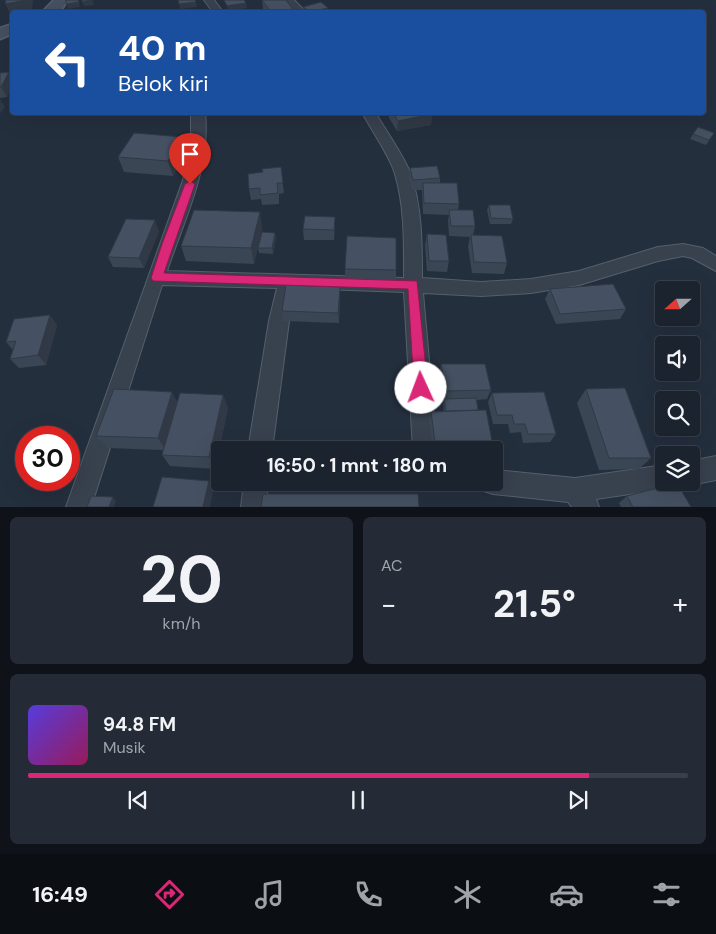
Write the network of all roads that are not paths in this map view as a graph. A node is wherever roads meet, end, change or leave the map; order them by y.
1 (288, 0) edge
2 (299, 10) edge
3 (198, 115) edge
4 (370, 115) edge
5 (716, 264) edge
6 (157, 278) junction
7 (288, 281) junction
8 (413, 285) junction
9 (261, 441) edge
10 (424, 441) edge
11 (716, 468) edge
12 (700, 471) edge
13 (655, 479) edge
14 (503, 484) edge
15 (255, 491) edge
16 (581, 498) edge
17 (78, 506) edge
18 (253, 506) edge

1 - 2 street
3 - 6 street
4 - 8 street
5 - 8 street
6 - 7 street
6 - 17 street
7 - 8 street
7 - 9 street
8 - 10 street
11 - 12 street
13 - 16 street
14 - 16 street
15 - 18 street

